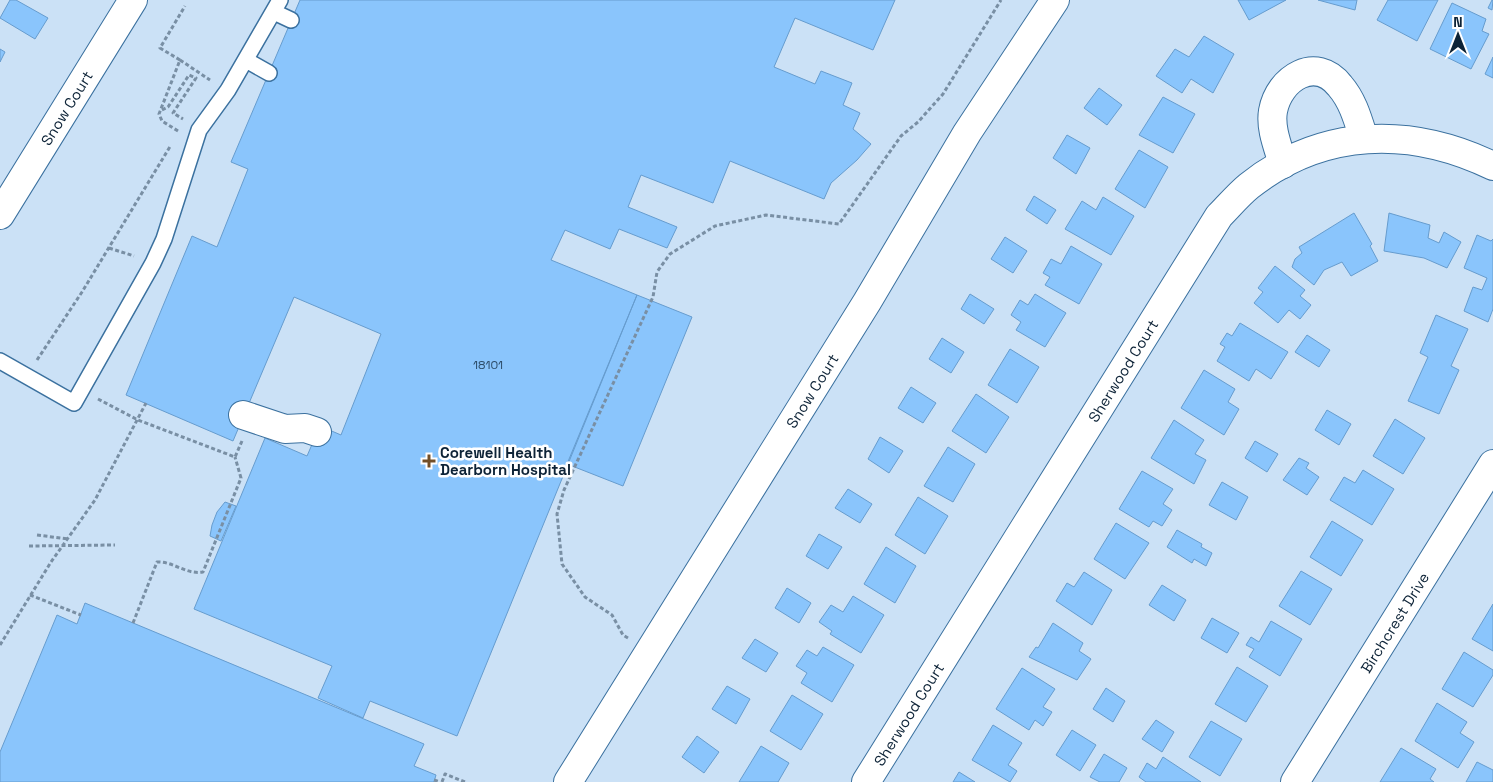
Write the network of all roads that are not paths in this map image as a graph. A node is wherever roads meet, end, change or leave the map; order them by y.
1 (133, 0) edge
2 (1055, 0) edge
3 (277, 6) edge
4 (291, 20) dead end
5 (246, 60) junction
6 (269, 73) dead end
7 (1364, 139) junction
8 (1283, 164) junction
9 (1493, 166) edge
10 (0, 216) edge
11 (0, 361) edge
12 (248, 417) road end
13 (317, 432) dead end
14 (1493, 464) edge
15 (568, 782) edge
16 (866, 782) edge
17 (1295, 782) edge

1 - 10 street, Snow Court
2 - 15 street, Snow Court
3 - 4 lane
3 - 5 lane
5 - 6 lane
5 - 11 lane
7 - 8 street, Sherwood Court
7 - 8 street
7 - 9 street, Sherwood Court
8 - 16 street, Sherwood Court
12 - 13 street
14 - 17 street, Birchcrest Drive

